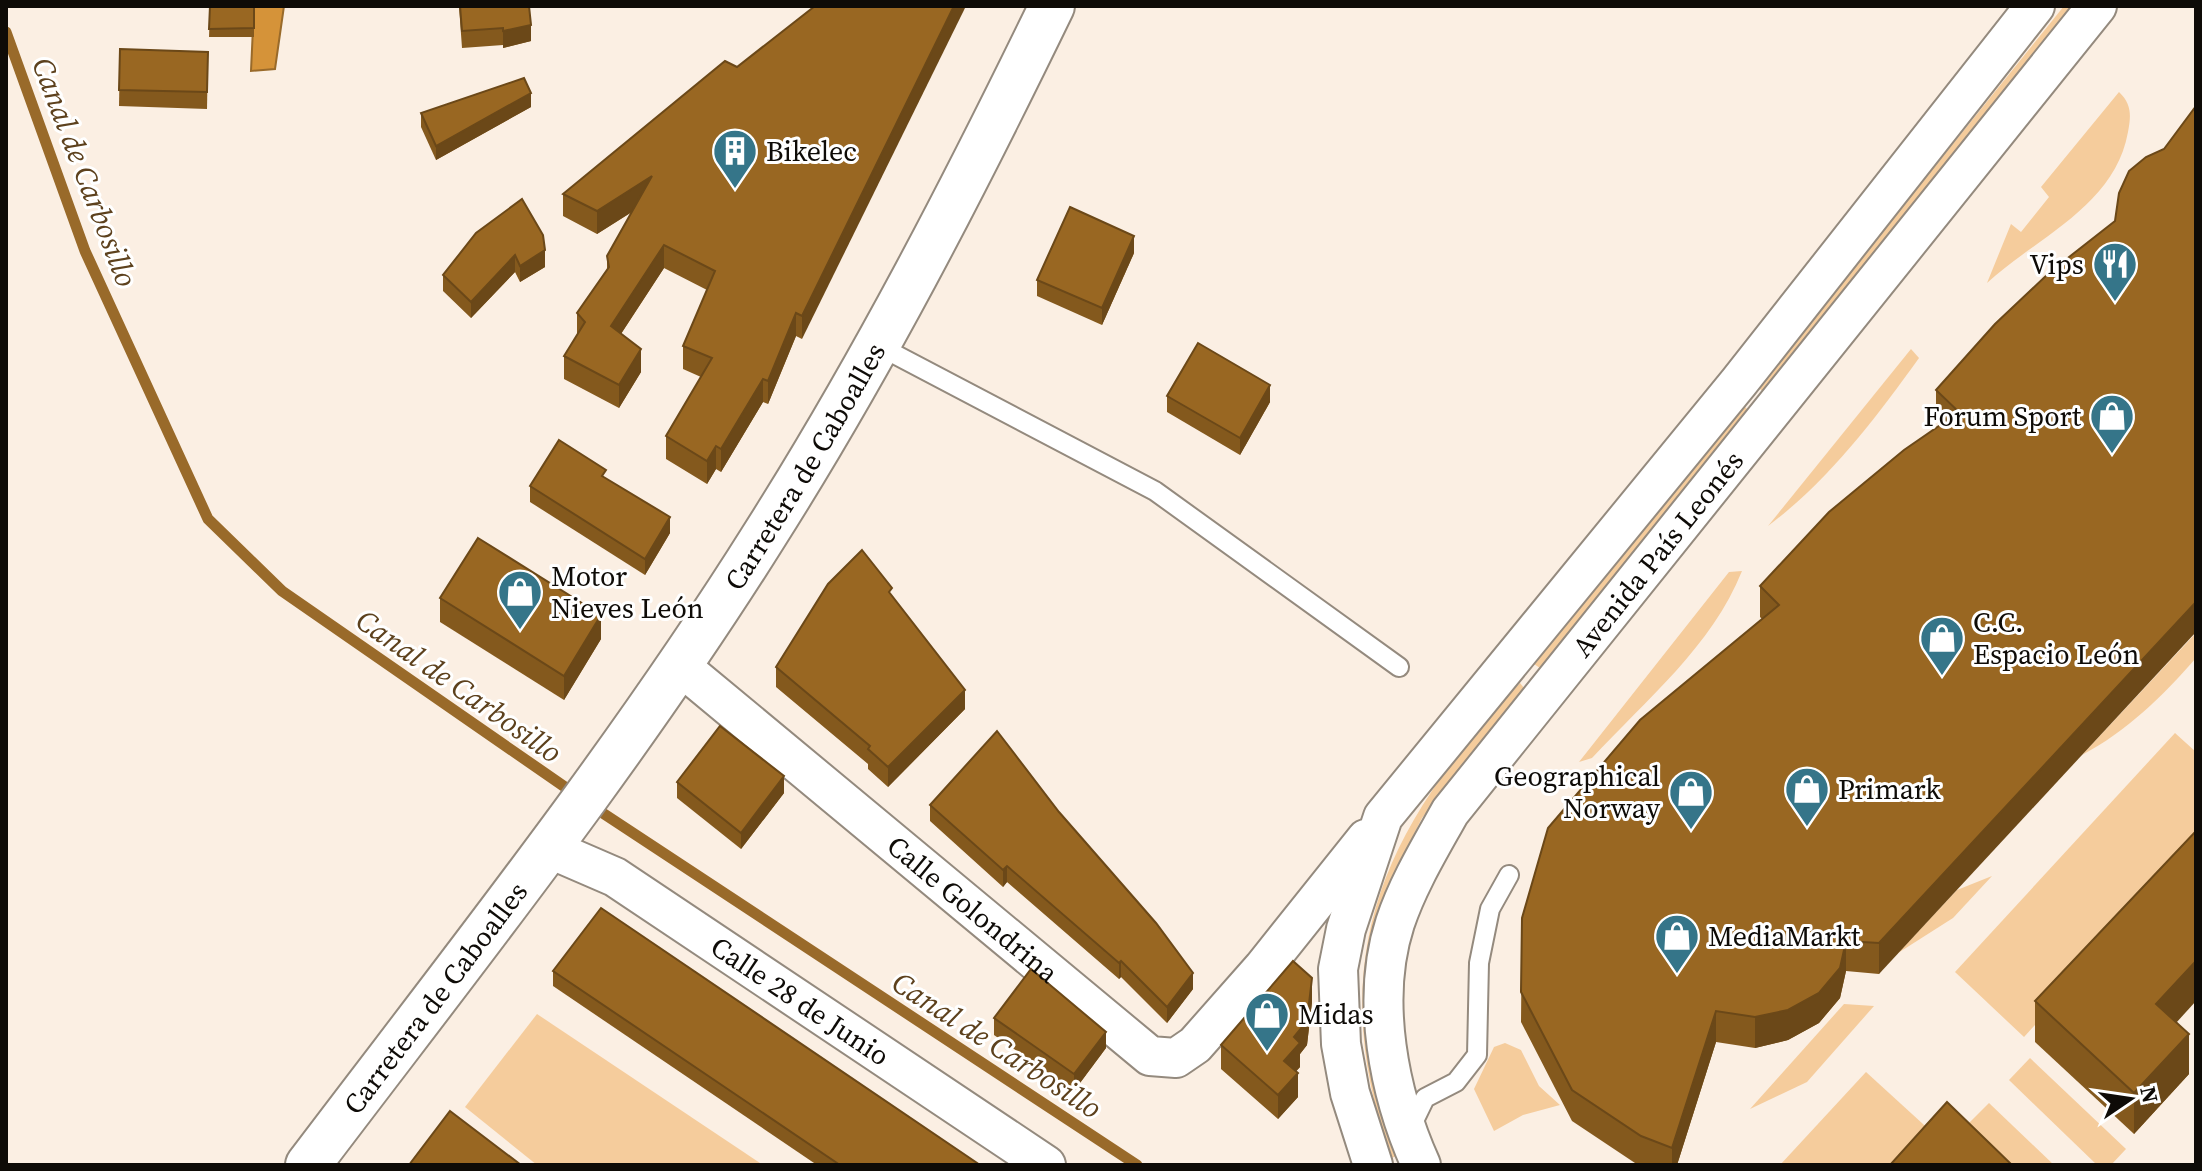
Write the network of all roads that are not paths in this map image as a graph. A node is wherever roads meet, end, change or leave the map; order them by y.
1 (1052, 6) edge
2 (2035, 6) edge
3 (2097, 6) edge
4 (879, 346) junction
5 (679, 665) junction
6 (1399, 667) dead end
7 (1383, 817) junction
8 (557, 836) junction
9 (1509, 875) dead end
10 (1263, 968) junction
11 (1338, 969) junction
12 (1414, 1150) edge
13 (308, 1165) edge
14 (1046, 1165) edge
15 (1373, 1165) edge

1 - 4 main road, Carretera de Caboalles
2 - 7 street, Avenida País Leonés
3 - 12 street, Avenida País Leonés
4 - 5 main road, Carretera de Caboalles
4 - 6 lane
5 - 8 main road, Carretera de Caboalles
5 - 10 street, Calle Golondrina
7 - 10 street, Calle Golondrina
7 - 11 street, Avenida País Leonés
8 - 13 main road, Carretera de Caboalles
8 - 14 street, Calle 28 de Junio
9 - 12 lane
10 - 11 street, Calle Golondrina
11 - 15 street, Avenida País Leonés

